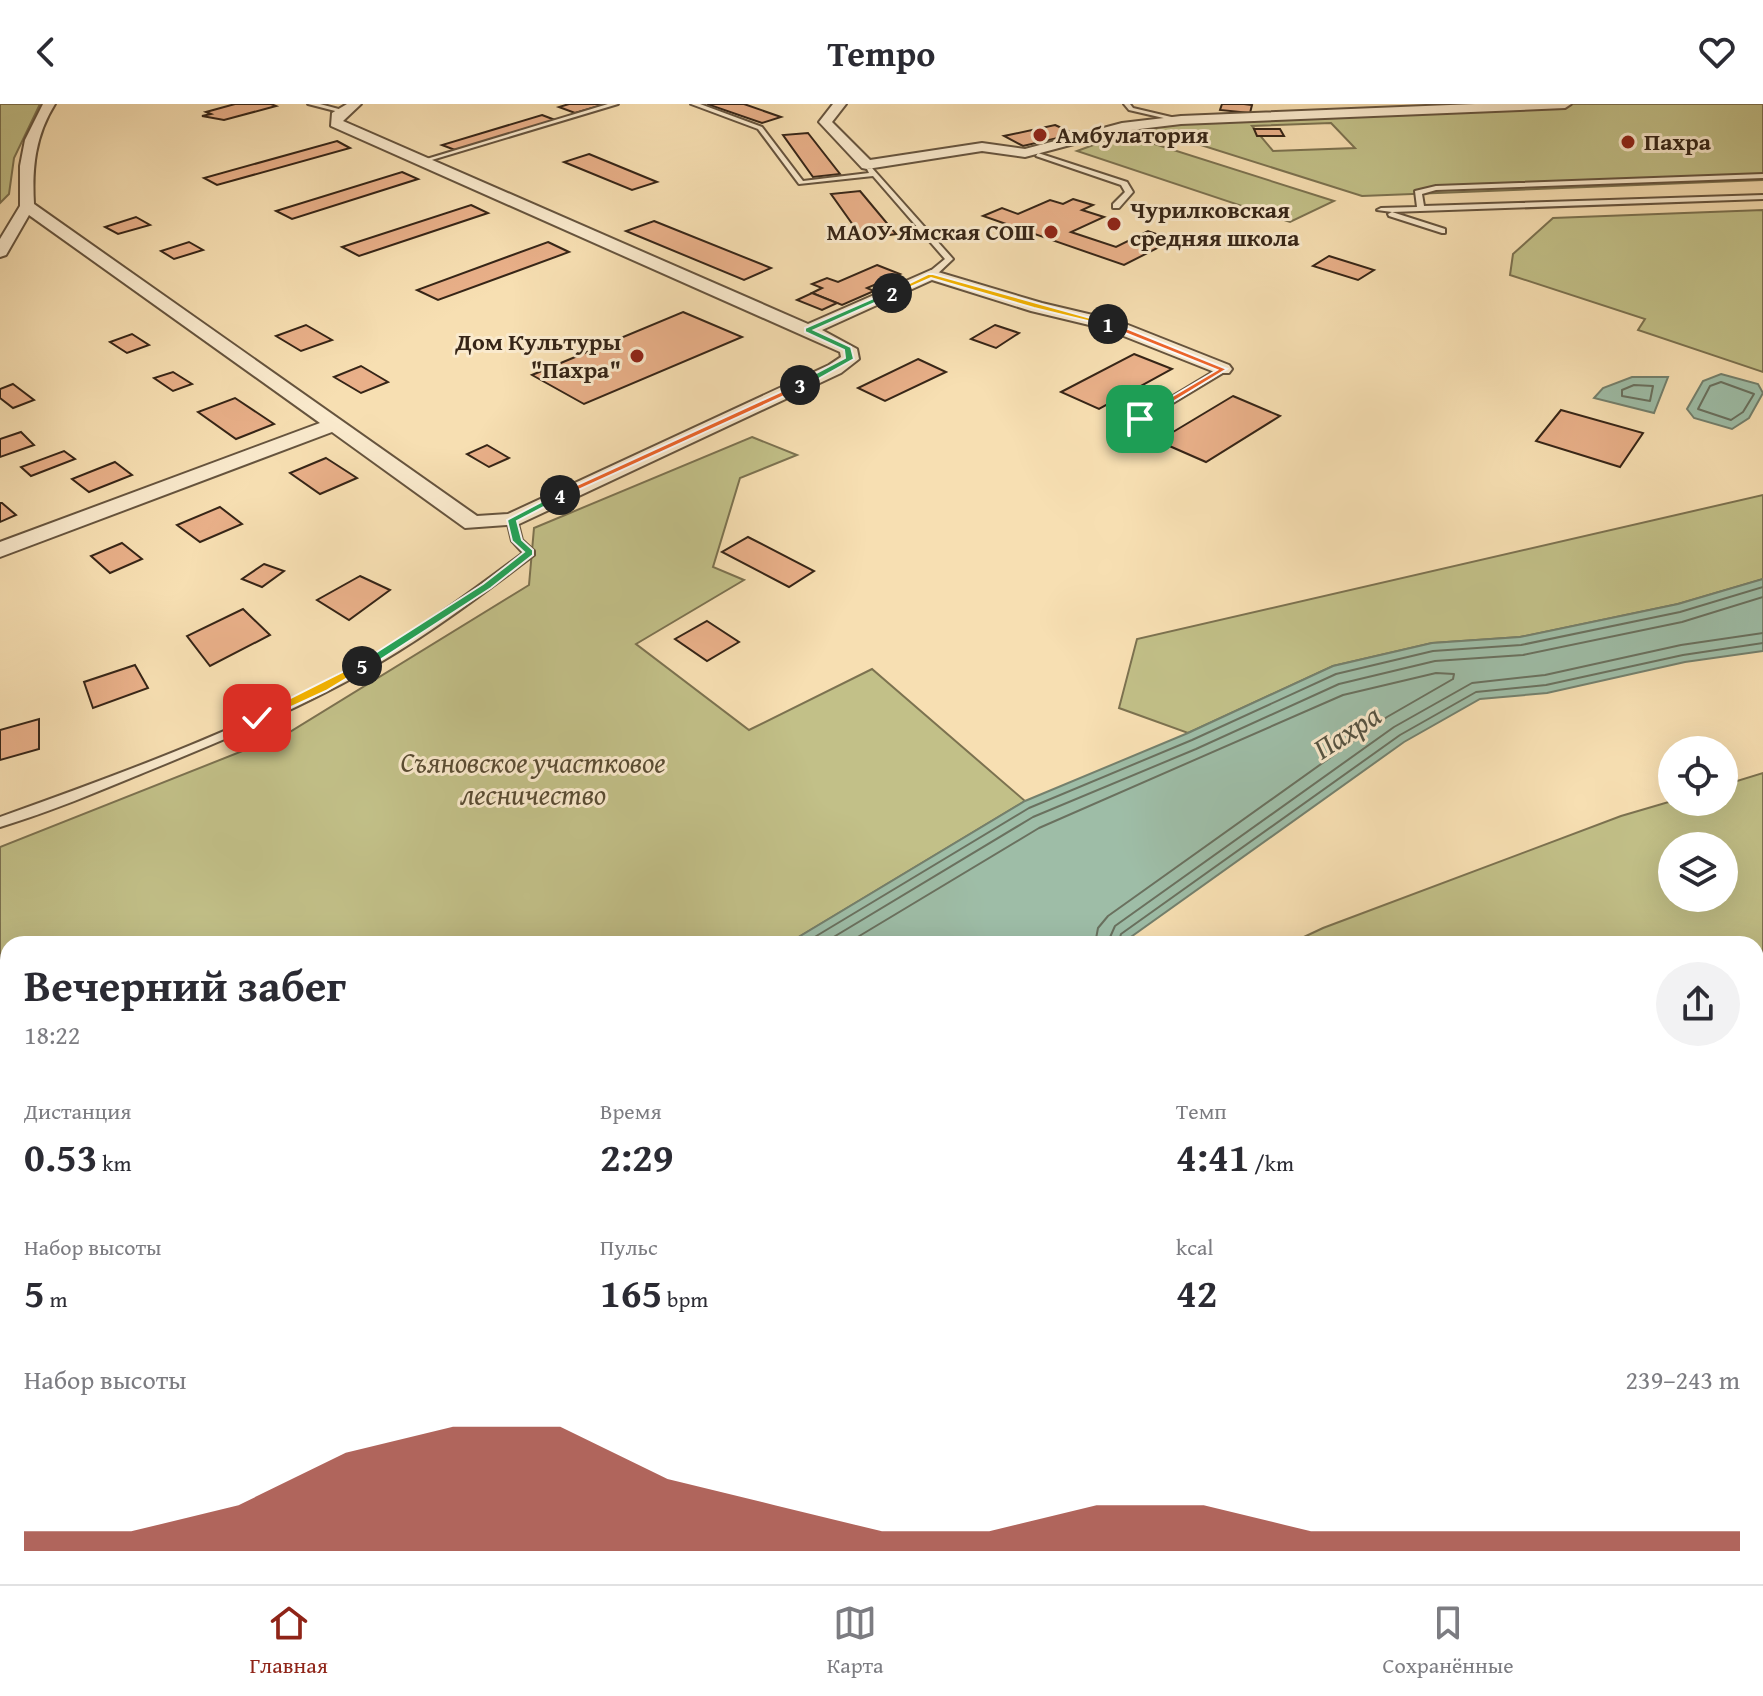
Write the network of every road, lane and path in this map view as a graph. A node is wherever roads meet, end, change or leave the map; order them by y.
1 (49, 104) edge
2 (311, 104) edge
3 (615, 104) edge
4 (694, 104) edge
5 (840, 104) edge
6 (1127, 104) edge
7 (1190, 104) edge
8 (1565, 104) edge
9 (1451, 106) edge
10 (349, 108) edge
11 (318, 116) dead end
12 (1181, 120) junction
13 (1038, 155) dead end
14 (423, 161) junction
15 (871, 170) junction
16 (1763, 176) edge
17 (1763, 197) edge
18 (27, 206) junction
19 (1116, 206) dead end
20 (1421, 209) junction
21 (1442, 231) dead end
22 (0, 252) edge
23 (958, 253) dead end
24 (949, 259) junction
25 (931, 275) junction
26 (808, 330) junction
27 (1223, 369) joint
28 (1140, 419) dead end
29 (334, 424) junction
30 (512, 520) junction
31 (0, 550) edge
32 (0, 822) edge

1 - 18 street
2 - 10 lane
3 - 14 lane
4 - 15 lane
5 - 15 street
6 - 12 lane
7 - 12 street
8 - 9 street
9 - 12 street
10 - 11 lane
10 - 14 street
12 - 15 street
13 - 19 lane
14 - 26 street
15 - 24 lane
16 - 20 lane
17 - 20 lane
18 - 22 street
18 - 29 street
20 - 21 lane
23 - 24 lane
24 - 25 lane
25 - 26 street
25 - 27 street
26 - 30 street
27 - 28 lane
29 - 30 street
29 - 31 street
30 - 32 lane

